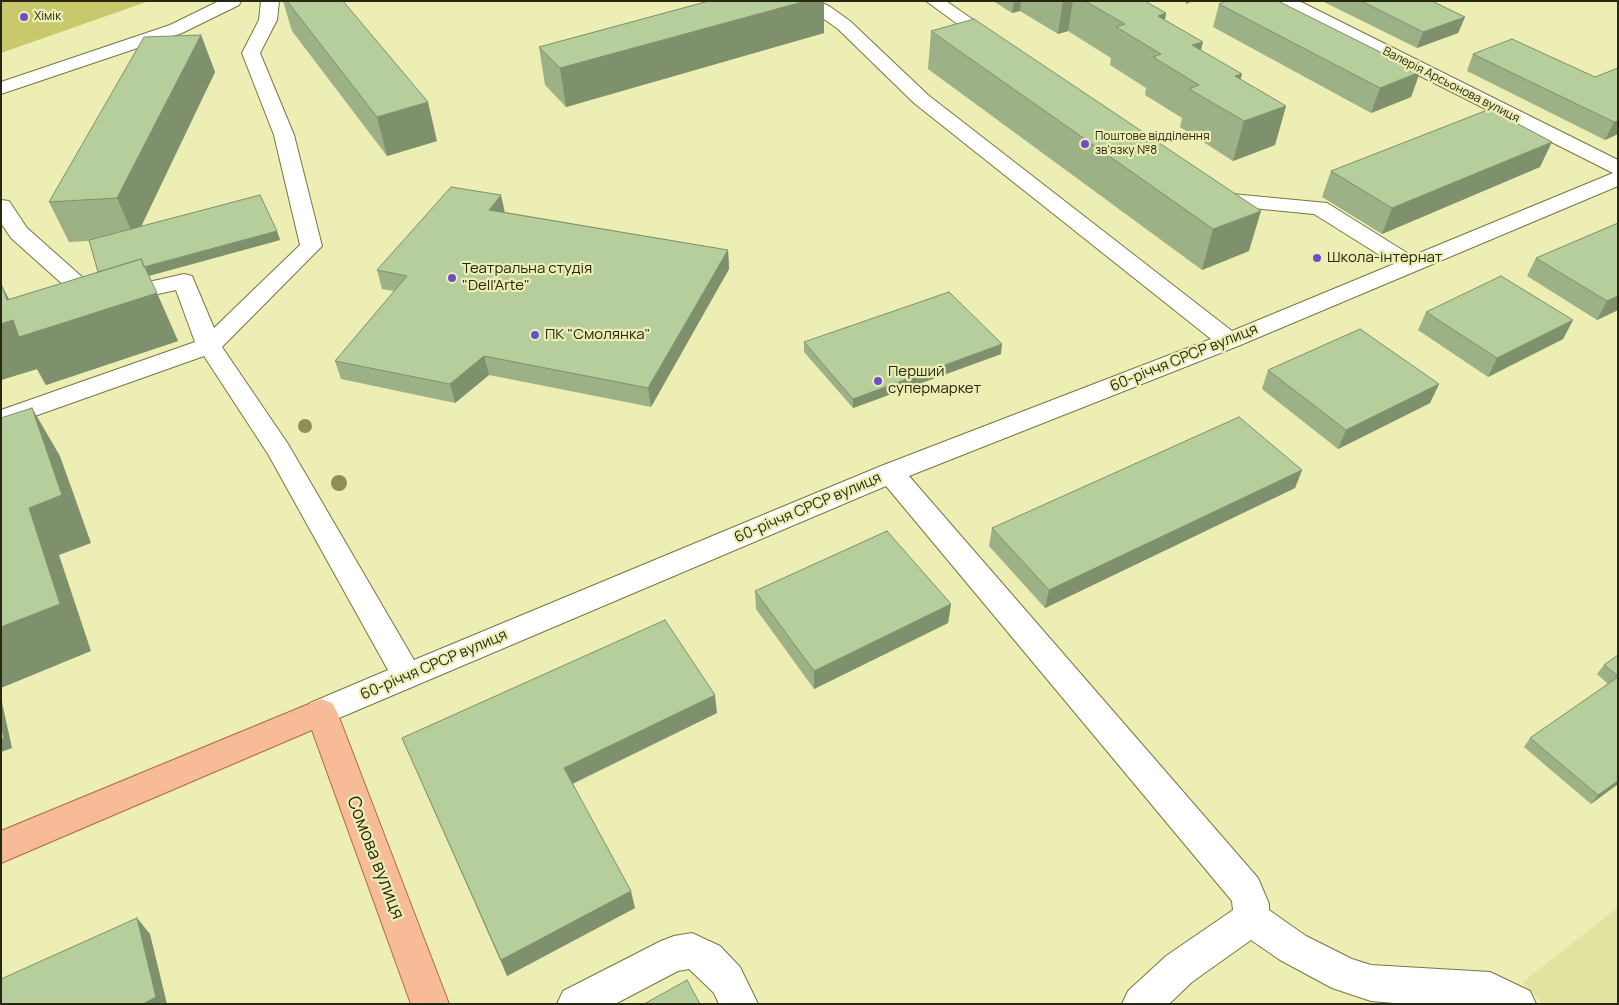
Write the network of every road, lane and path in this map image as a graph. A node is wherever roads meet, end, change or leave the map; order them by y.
1 (233, 1) edge
2 (270, 1) edge
3 (802, 1) edge
4 (934, 1) edge
5 (1285, 1) edge
6 (1011, 53) edge
7 (1, 88) edge
8 (1618, 168) edge
9 (1618, 178) edge
10 (1196, 187) edge
11 (1, 206) edge
12 (1410, 264) junction
13 (1229, 341) junction
14 (209, 346) junction
15 (1, 419) edge
16 (891, 473) junction
17 (407, 676) junction
18 (321, 712) junction
19 (1, 848) edge
20 (1251, 919) junction
21 (430, 1004) edge
22 (576, 1004) edge
23 (740, 1004) edge
24 (1141, 1004) edge
25 (1517, 1004) edge

1 - 7 street
2 - 14 street
3 - 13 street
4 - 6 street
5 - 8 street, Валерія Арсьонова вулиця
9 - 12 street, 60-річчя СРСР вулиця
10 - 12 street
11 - 14 street
12 - 13 street, 60-річчя СРСР вулиця
13 - 16 street, 60-річчя СРСР вулиця
14 - 15 street
14 - 17 street
16 - 17 street, 60-річчя СРСР вулиця
16 - 20 street
17 - 18 street, 60-річчя СРСР вулиця
18 - 19 main road, 60-річчя СРСР вулиця
18 - 21 main road, Сомова вулиця
20 - 24 street
20 - 25 street
22 - 23 street

